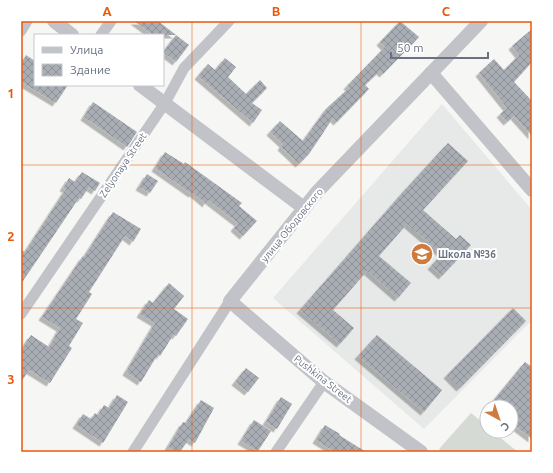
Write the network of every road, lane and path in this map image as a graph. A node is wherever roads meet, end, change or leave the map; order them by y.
1 (27, 21) edge
2 (54, 21) edge
3 (111, 21) edge
4 (229, 21) edge
5 (481, 21) edge
6 (21, 31) edge
7 (71, 34) edge
8 (101, 34) edge
9 (431, 73) junction
10 (141, 86) edge
11 (165, 103) junction
12 (532, 190) edge
13 (304, 208) junction
14 (230, 301) junction
15 (21, 314) edge
16 (324, 382) junction
17 (133, 452) edge
18 (276, 452) edge
19 (420, 452) edge

1 - 6 street
2 - 7 street
3 - 8 street
4 - 11 street, Zelyonaya Street
5 - 9 street, улица Ободовского
9 - 12 street
9 - 13 street, улица Ободовского
10 - 11 street
11 - 13 street
11 - 15 street, Zelyonaya Street
13 - 14 street, улица Ободовского
14 - 16 street, Pushkina Street
14 - 17 street, улица Ободовского
16 - 18 street
16 - 19 street, Pushkina Street

